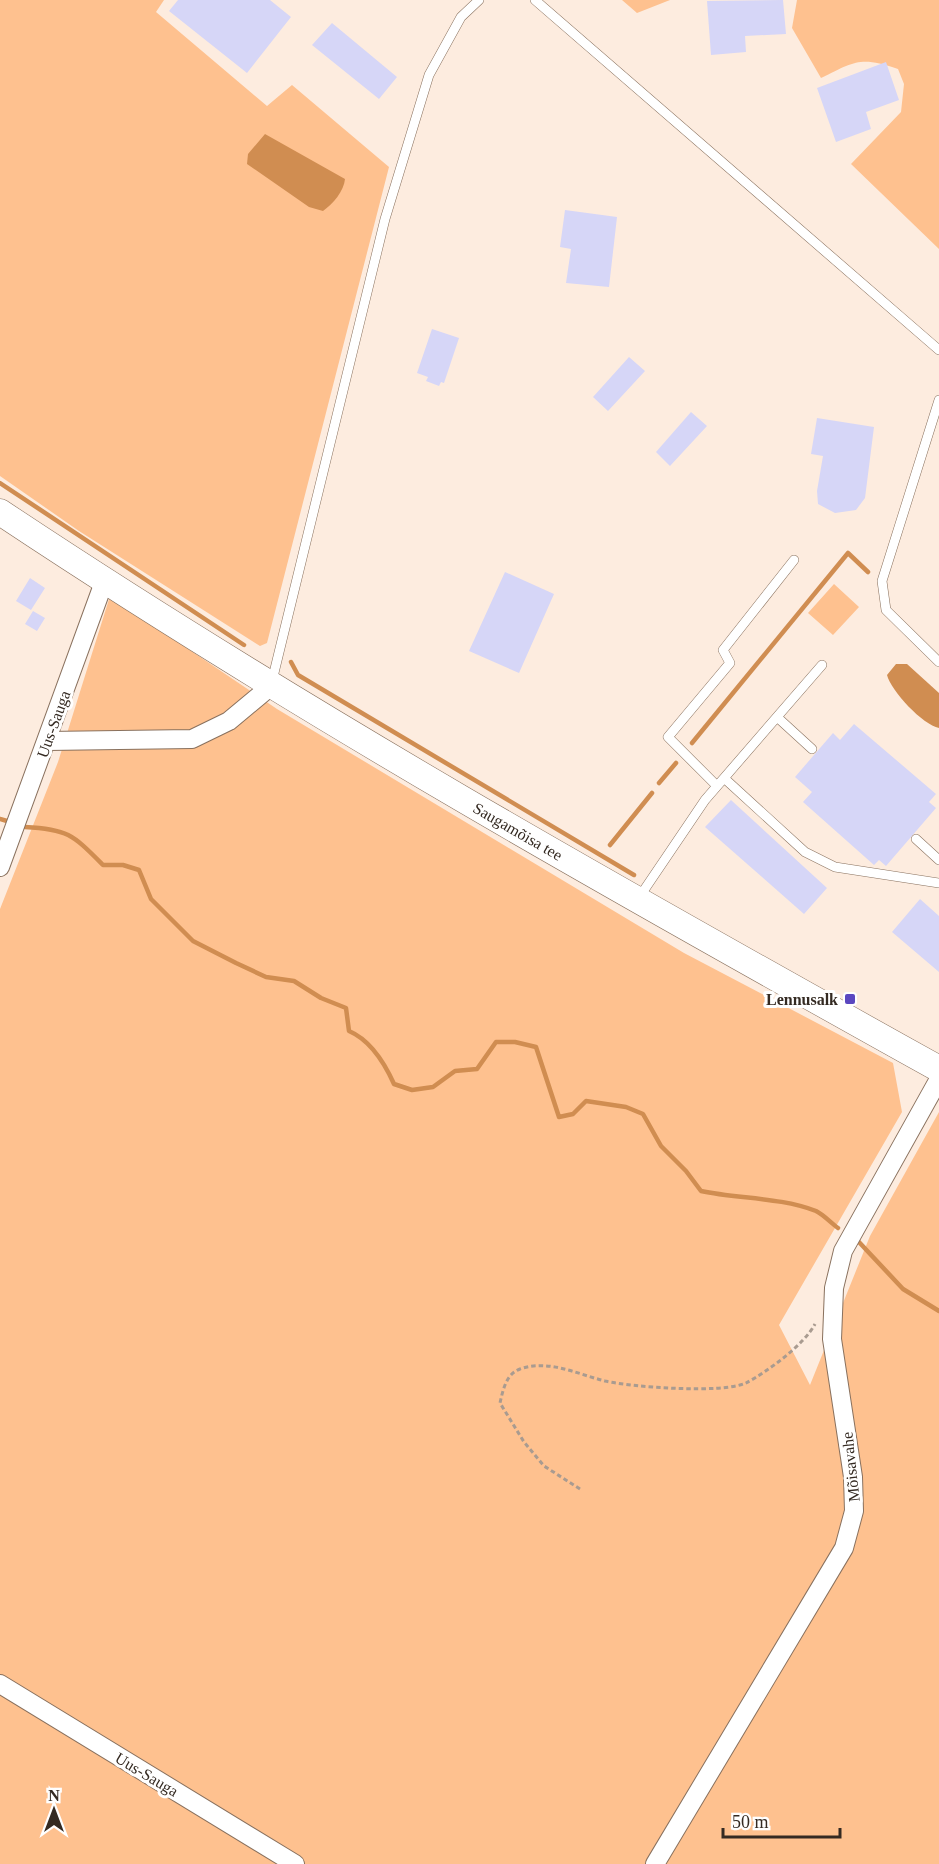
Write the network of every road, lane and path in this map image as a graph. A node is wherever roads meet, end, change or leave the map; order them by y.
1 (479, 0) edge
2 (535, 0) edge
3 (939, 350) edge
4 (939, 400) edge
5 (0, 512) edge
6 (794, 560) dead end
7 (104, 582) junction
8 (939, 662) edge
9 (822, 665) dead end
10 (271, 686) junction
11 (777, 717) junction
12 (47, 741) junction
13 (812, 749) dead end
14 (721, 782) junction
15 (916, 839) dead end
16 (939, 860) edge
17 (0, 867) edge
18 (939, 883) edge
19 (637, 900) junction
20 (939, 1069) edge
21 (939, 1079) edge
22 (818, 1319) dead end
23 (580, 1489) dead end
24 (0, 1684) edge
25 (295, 1864) edge
26 (655, 1864) edge

1 - 10 lane
2 - 3 lane
4 - 8 lane
5 - 7 street, Saugamõisa tee
6 - 14 lane
7 - 10 street, Saugamõisa tee
7 - 12 street, Uus-Sauga
9 - 11 lane
10 - 12 street
10 - 19 street, Saugamõisa tee
11 - 13 lane
11 - 14 lane
12 - 17 street, Uus-Sauga
14 - 18 lane
14 - 19 lane
15 - 16 lane
19 - 20 street, Saugamõisa tee
21 - 26 street, Mõisavahe
22 - 23 path
24 - 25 street, Uus-Sauga

